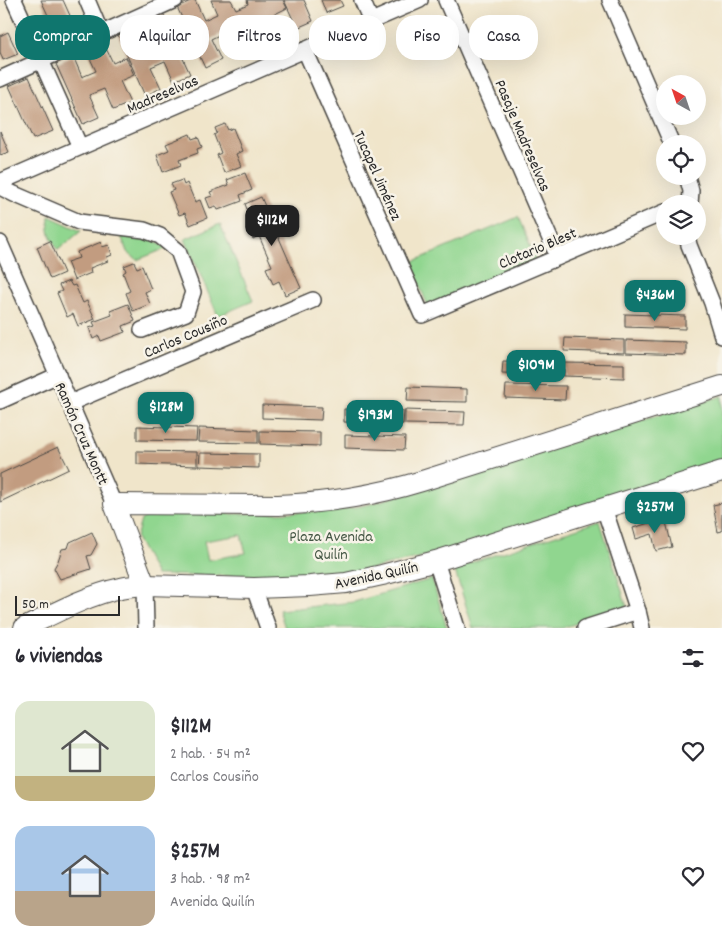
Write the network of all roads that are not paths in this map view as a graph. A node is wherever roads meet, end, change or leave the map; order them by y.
1 (14, 0) edge
2 (87, 0) edge
3 (175, 0) edge
4 (362, 0) edge
5 (420, 0) edge
6 (446, 0) edge
7 (610, 0) edge
8 (21, 15) edge
9 (93, 15) edge
10 (368, 15) edge
11 (385, 15) edge
12 (110, 29) edge
13 (309, 48) edge
14 (305, 50) junction
15 (41, 60) joint
16 (0, 79) edge
17 (668, 135) edge
18 (80, 147) junction
19 (0, 182) edge
20 (0, 187) edge
21 (656, 216) edge
22 (0, 243) edge
23 (689, 245) edge
24 (558, 257) junction
25 (313, 300) dead end
26 (422, 315) joint
27 (142, 330) dead end
28 (722, 336) edge
29 (58, 375) junction
30 (722, 386) edge
31 (0, 401) edge
32 (70, 403) junction
33 (722, 472) edge
34 (114, 504) junction
35 (604, 508) junction
36 (436, 560) junction
37 (145, 585) junction
38 (254, 588) junction
39 (638, 611) junction
40 (24, 628) edge
41 (146, 628) edge
42 (268, 628) edge
43 (457, 628) edge
44 (585, 628) edge
45 (642, 628) edge

1 - 8 street
2 - 9 street
3 - 12 street
4 - 10 street
5 - 11 street, Madreselvas
6 - 24 street, Pasaje Madreselvas
7 - 17 street
13 - 14 street, Madreselvas
14 - 18 street, Madreselvas
14 - 26 street, Tucapel Jiménez
15 - 16 street
15 - 18 street
18 - 19 street, Madreselvas
20 - 27 street
21 - 24 street, Clotario Blest
22 - 29 street, Ramón Cruz Montt
23 - 28 street
24 - 26 street, Clotario Blest
25 - 32 street, Carlos Cousiño
29 - 31 street
29 - 32 street, Ramón Cruz Montt
30 - 34 main road
32 - 34 street, Ramón Cruz Montt
33 - 35 main road, Avenida Quilín
34 - 37 main road, Ramón Cruz Montt
35 - 36 main road, Avenida Quilín
35 - 39 street
36 - 38 main road, Avenida Quilín
36 - 43 street
37 - 38 main road, Avenida Quilín
37 - 40 main road, Avenida Quilín
37 - 41 street, Ramón Cruz Montt
38 - 42 street
39 - 44 street
39 - 45 street

